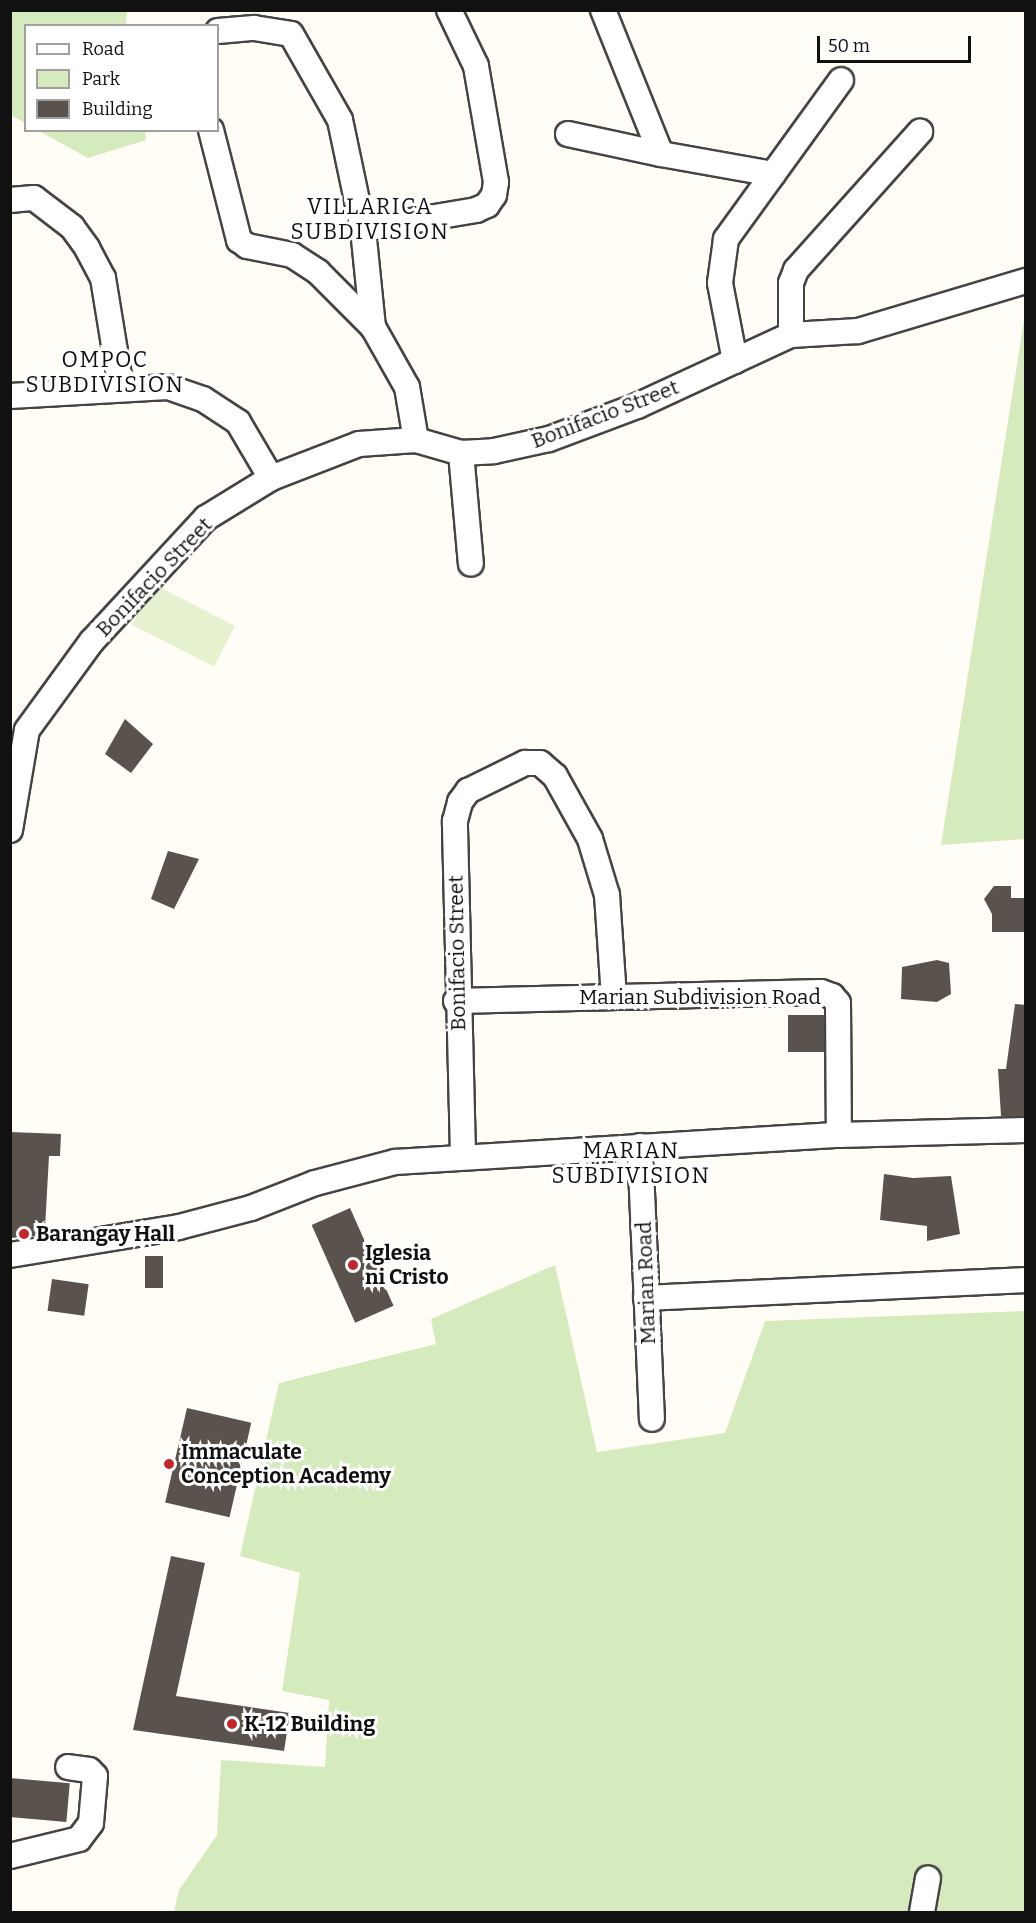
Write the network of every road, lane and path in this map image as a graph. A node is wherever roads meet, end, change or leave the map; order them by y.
1 (449, 10) edge
2 (603, 10) edge
3 (219, 31) edge
4 (842, 80) dead end
5 (211, 132) edge
6 (920, 132) dead end
7 (568, 134) dead end
8 (660, 154) junction
9 (773, 174) junction
10 (10, 200) edge
11 (363, 229) junction
12 (1026, 281) edge
13 (373, 327) junction
14 (791, 335) junction
15 (735, 361) junction
16 (121, 388) junction
17 (10, 396) edge
18 (416, 440) junction
19 (461, 453) junction
20 (271, 478) junction
21 (471, 564) dead end
22 (19, 728) edge
23 (10, 830) edge
24 (614, 997) junction
25 (456, 1001) junction
26 (1026, 1130) edge
27 (839, 1136) junction
28 (640, 1146) junction
29 (463, 1155) junction
30 (10, 1255) edge
31 (1026, 1280) edge
32 (646, 1298) junction
33 (652, 1419) dead end
34 (68, 1767) dead end
35 (10, 1856) edge
36 (928, 1879) dead end
37 (922, 1912) edge

1 - 11 street
2 - 8 street
3 - 11 street
4 - 9 street
5 - 13 street
6 - 14 street
7 - 8 street
8 - 9 street
9 - 15 street
10 - 16 street
11 - 13 street
12 - 14 street, Bonifacio Street
13 - 18 street
14 - 15 street, Bonifacio Street
15 - 19 street, Bonifacio Street
16 - 17 street
16 - 20 street
18 - 19 street, Bonifacio Street
18 - 20 street, Bonifacio Street
19 - 21 street
20 - 22 street, Bonifacio Street
22 - 23 street, Bonifacio Street
24 - 25 street, Marian Subdivision Road
24 - 25 street, Bonifacio Street
24 - 27 street, Marian Subdivision Road
25 - 29 street, Bonifacio Street
26 - 27 street
27 - 28 street
28 - 29 street
28 - 32 street, Marian Road
29 - 30 street
31 - 32 street
32 - 33 street, Marian Road
34 - 35 street
36 - 37 street

